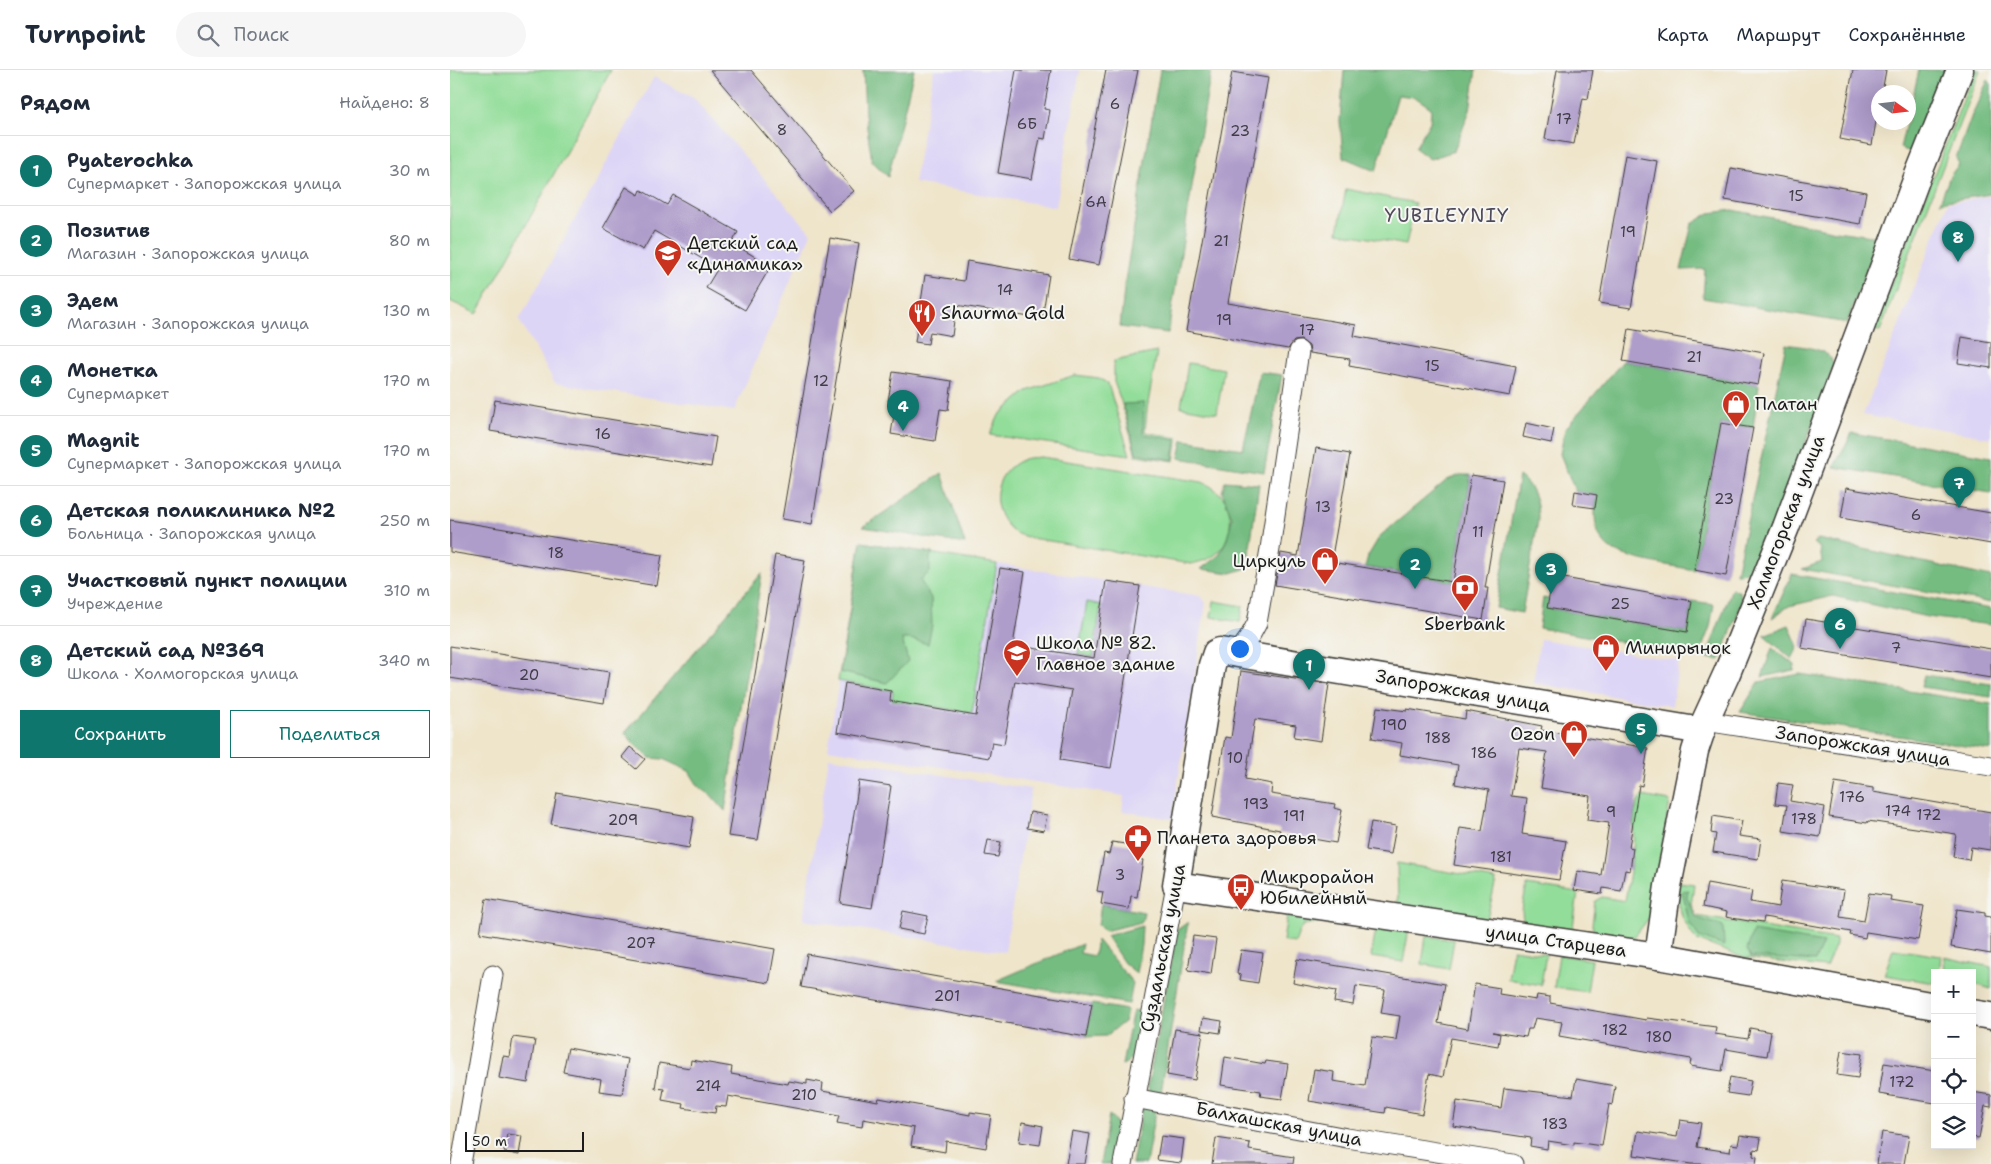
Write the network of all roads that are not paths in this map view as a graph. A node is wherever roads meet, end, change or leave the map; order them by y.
1 (1960, 70) edge
2 (1299, 351) dead end
3 (1231, 652) junction
4 (1703, 726) junction
5 (1991, 766) edge
6 (1176, 885) junction
7 (1658, 956) junction
8 (493, 974) dead end
9 (1931, 1005) edge
10 (1976, 1014) edge
11 (1991, 1016) edge
12 (1134, 1098) junction
13 (461, 1164) edge
14 (1123, 1164) edge
15 (1512, 1164) edge

1 - 4 main road, Холмогорская улица
2 - 3 street
3 - 4 main road, Запорожская улица
3 - 6 main road, Суздальская улица
4 - 5 street, Запорожская улица
4 - 7 main road, Холмогорская улица
6 - 7 main road, улица Старцева
6 - 12 street, Суздальская улица
7 - 9 main road, улица Старцева
8 - 13 street
10 - 11 main road
12 - 14 street, Суздальская улица
12 - 15 street, Балхашская улица

